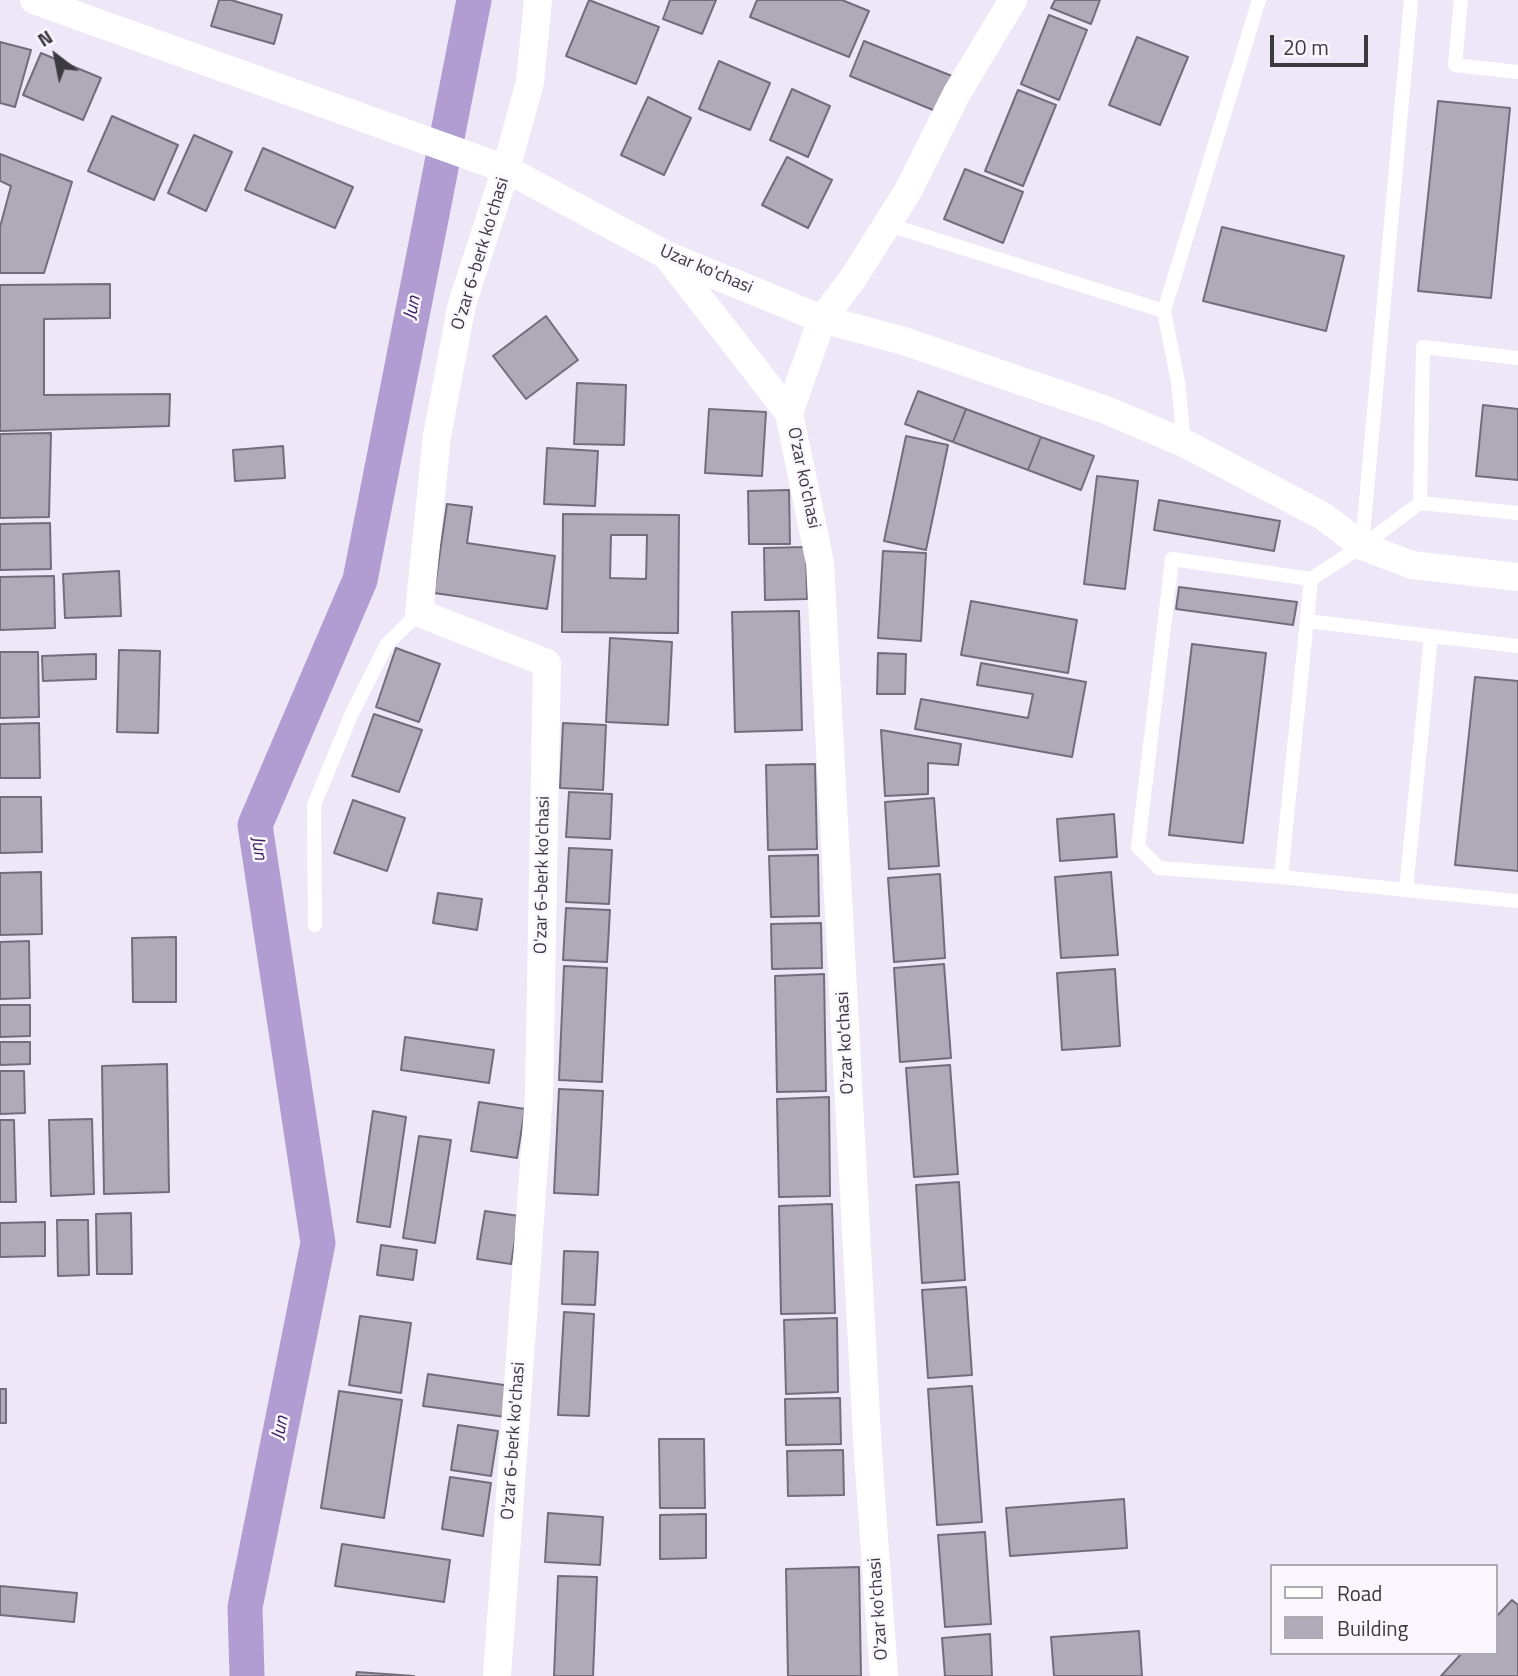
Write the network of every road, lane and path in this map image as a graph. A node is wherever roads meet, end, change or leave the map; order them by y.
1 (34, 0) edge
2 (538, 0) edge
3 (1013, 0) edge
4 (1259, 0) edge
5 (1411, 0) edge
6 (1461, 0) edge
7 (1518, 72) edge
8 (494, 165) junction
9 (886, 223) junction
10 (666, 254) junction
11 (1164, 311) junction
12 (822, 319) junction
13 (1518, 358) edge
14 (789, 413) junction
15 (1184, 443) junction
16 (1420, 503) junction
17 (1518, 513) edge
18 (1362, 547) junction
19 (1518, 578) edge
20 (1311, 579) junction
21 (419, 613) junction
22 (1308, 621) junction
23 (1431, 636) junction
24 (1518, 646) edge
25 (1281, 877) junction
26 (1406, 890) junction
27 (1518, 901) edge
28 (315, 925) dead end
29 (497, 1676) edge
30 (884, 1676) edge

1 - 8 street, Uzar ko'chasi
2 - 8 street
3 - 9 street
4 - 11 lane
5 - 18 lane
6 - 7 lane
8 - 10 street, Uzar ko'chasi
8 - 21 street, O'zar 6-berk ko'chasi
9 - 11 lane
9 - 12 street
10 - 12 street, Uzar ko'chasi
10 - 14 street
11 - 15 lane
12 - 14 street
12 - 15 street
13 - 16 lane
14 - 30 street, O'zar ko'chasi
15 - 18 street
16 - 17 lane
16 - 18 lane
18 - 19 street
18 - 20 lane
20 - 22 lane
20 - 25 lane
21 - 28 lane
21 - 29 street, O'zar 6-berk ko'chasi
22 - 23 lane
22 - 25 lane
23 - 24 lane
23 - 26 lane
25 - 26 lane
26 - 27 lane

